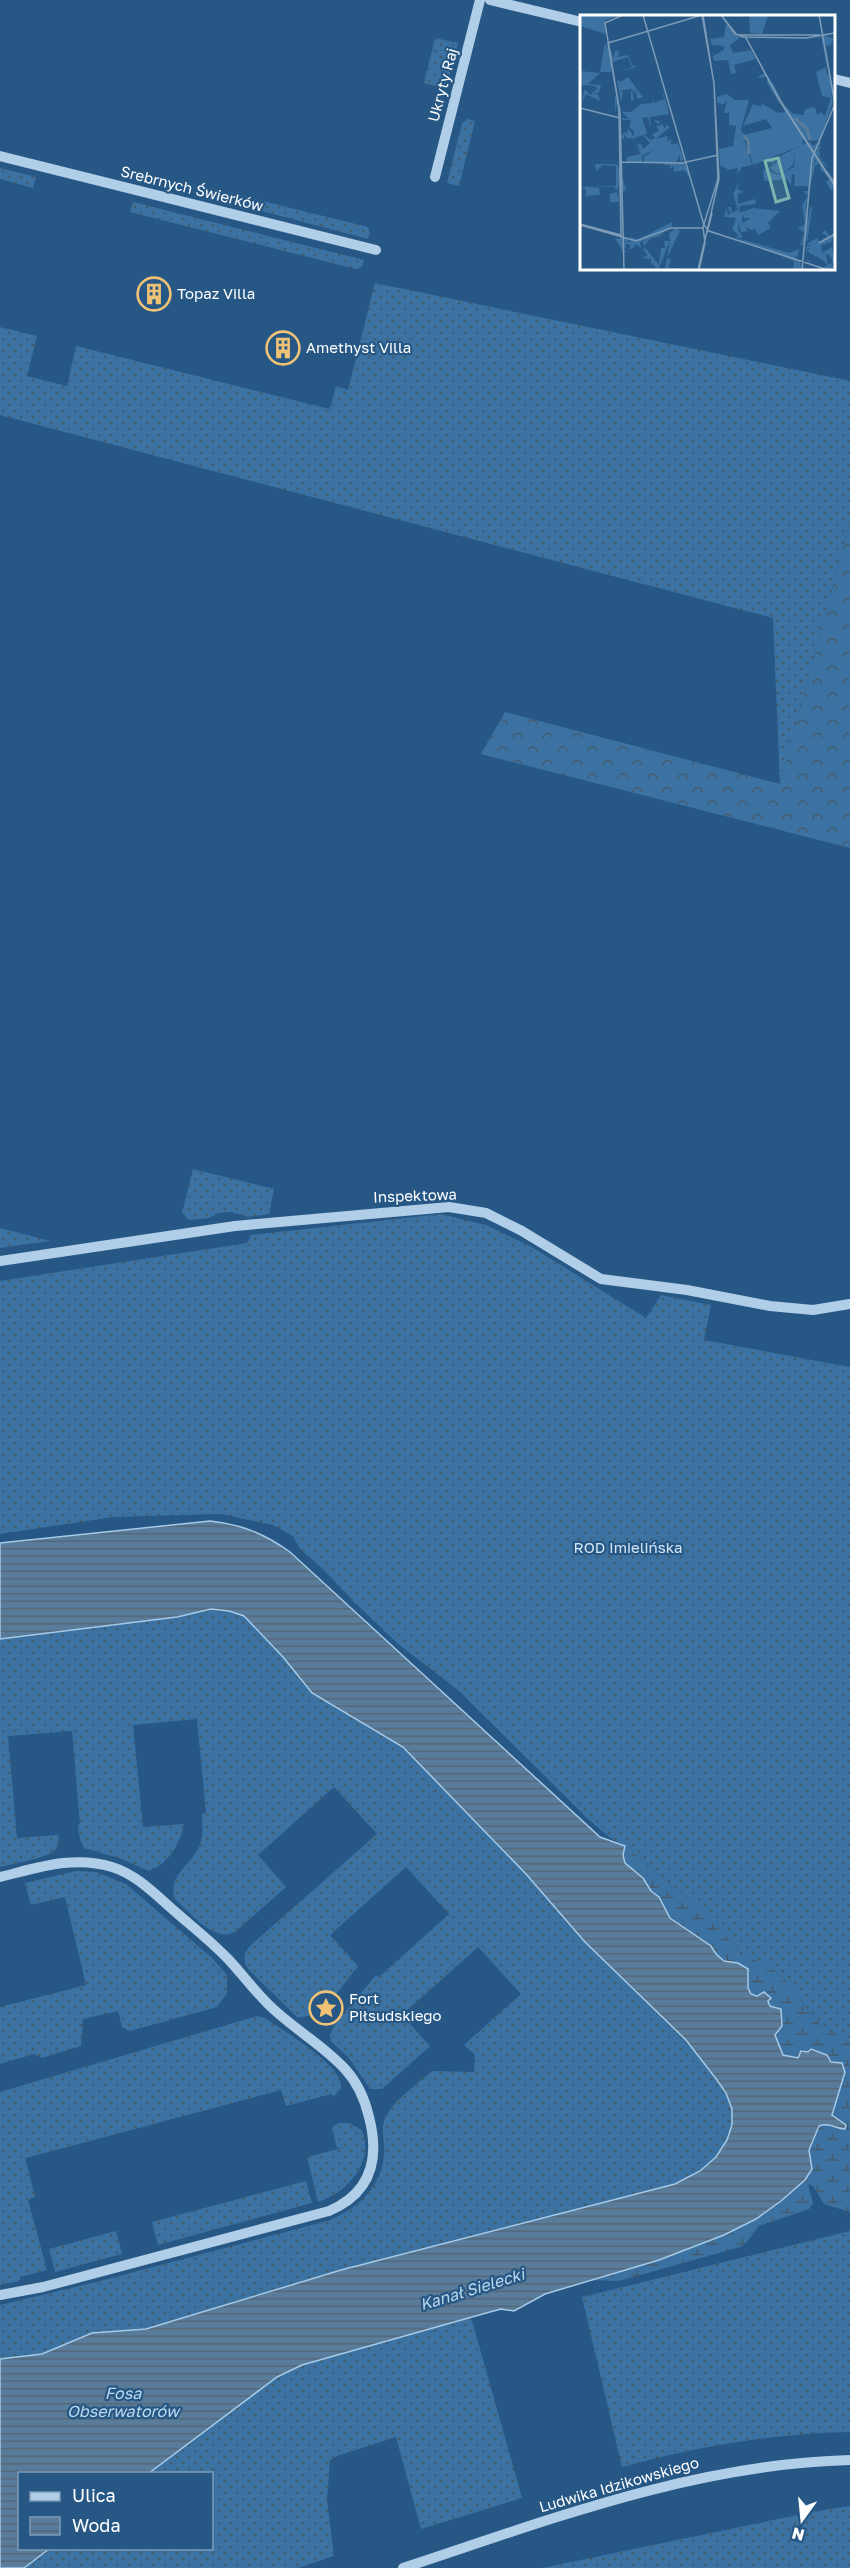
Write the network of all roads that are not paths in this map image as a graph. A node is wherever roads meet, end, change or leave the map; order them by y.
1 (480, 0) edge
2 (490, 0) edge
3 (580, 22) edge
4 (835, 79) edge
5 (850, 84) edge
6 (0, 156) edge
7 (435, 177) dead end
8 (376, 250) dead end
9 (0, 1261) edge
10 (850, 1304) edge
11 (0, 1877) edge
12 (0, 2295) edge
13 (850, 2460) edge
14 (403, 2568) edge

1 - 7 street, Ukryty Raj
2 - 3 street
4 - 5 street
6 - 8 street, Srebrnych Świerków
9 - 10 street, Inspektowa
11 - 12 street
13 - 14 street, Ludwika Idzikowskiego

